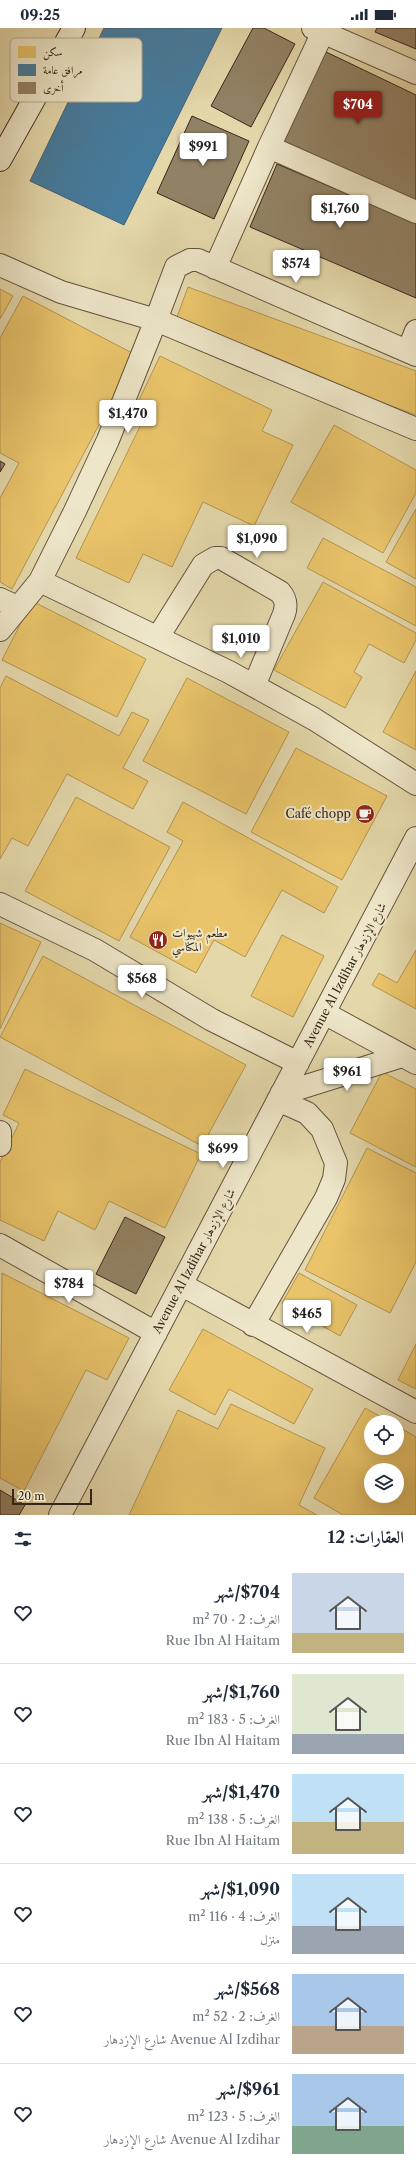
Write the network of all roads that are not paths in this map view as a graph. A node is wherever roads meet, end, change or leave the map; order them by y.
1 (74, 28) edge
2 (318, 30) edge
3 (350, 35) edge
4 (68, 38) edge
5 (416, 73) edge
6 (33, 102) edge
7 (269, 146) junction
8 (0, 160) edge
9 (416, 212) edge
10 (0, 265) edge
11 (215, 268) junction
12 (156, 320) junction
13 (416, 331) edge
14 (412, 353) edge
15 (416, 429) edge
16 (40, 581) junction
17 (8, 603) edge
18 (0, 630) edge
19 (158, 637) junction
20 (254, 686) junction
21 (416, 784) edge
22 (416, 838) edge
23 (0, 904) edge
24 (326, 1014) junction
25 (409, 1060) edge
26 (298, 1063) junction
27 (280, 1097) junction
28 (0, 1132) edge
29 (0, 1145) edge
30 (0, 1245) edge
31 (182, 1285) junction
32 (253, 1326) junction
33 (156, 1333) junction
34 (416, 1412) edge
35 (60, 1515) edge

1 - 4 street
2 - 3 street
2 - 7 street
3 - 5 street
6 - 8 street
7 - 9 street
7 - 11 street
10 - 12 street
11 - 12 street
11 - 14 street
12 - 15 street
12 - 16 street
13 - 14 street
16 - 17 street
16 - 19 street
17 - 18 street
19 - 20 street
19 - 20 street
20 - 21 street
22 - 24 street, Avenue Al Izdihar شارع الإزدهار
23 - 26 street
24 - 25 street
24 - 26 street, Avenue Al Izdihar شارع الإزدهار
25 - 27 street
26 - 27 street, Avenue Al Izdihar شارع الإزدهار
27 - 31 street, Avenue Al Izdihar شارع الإزدهار
27 - 32 street
28 - 29 street
30 - 33 street
31 - 32 street
31 - 33 street, Avenue Al Izdihar شارع الإزدهار
32 - 34 street
33 - 35 street, Avenue Al Izdihar شارع الإزدهار

